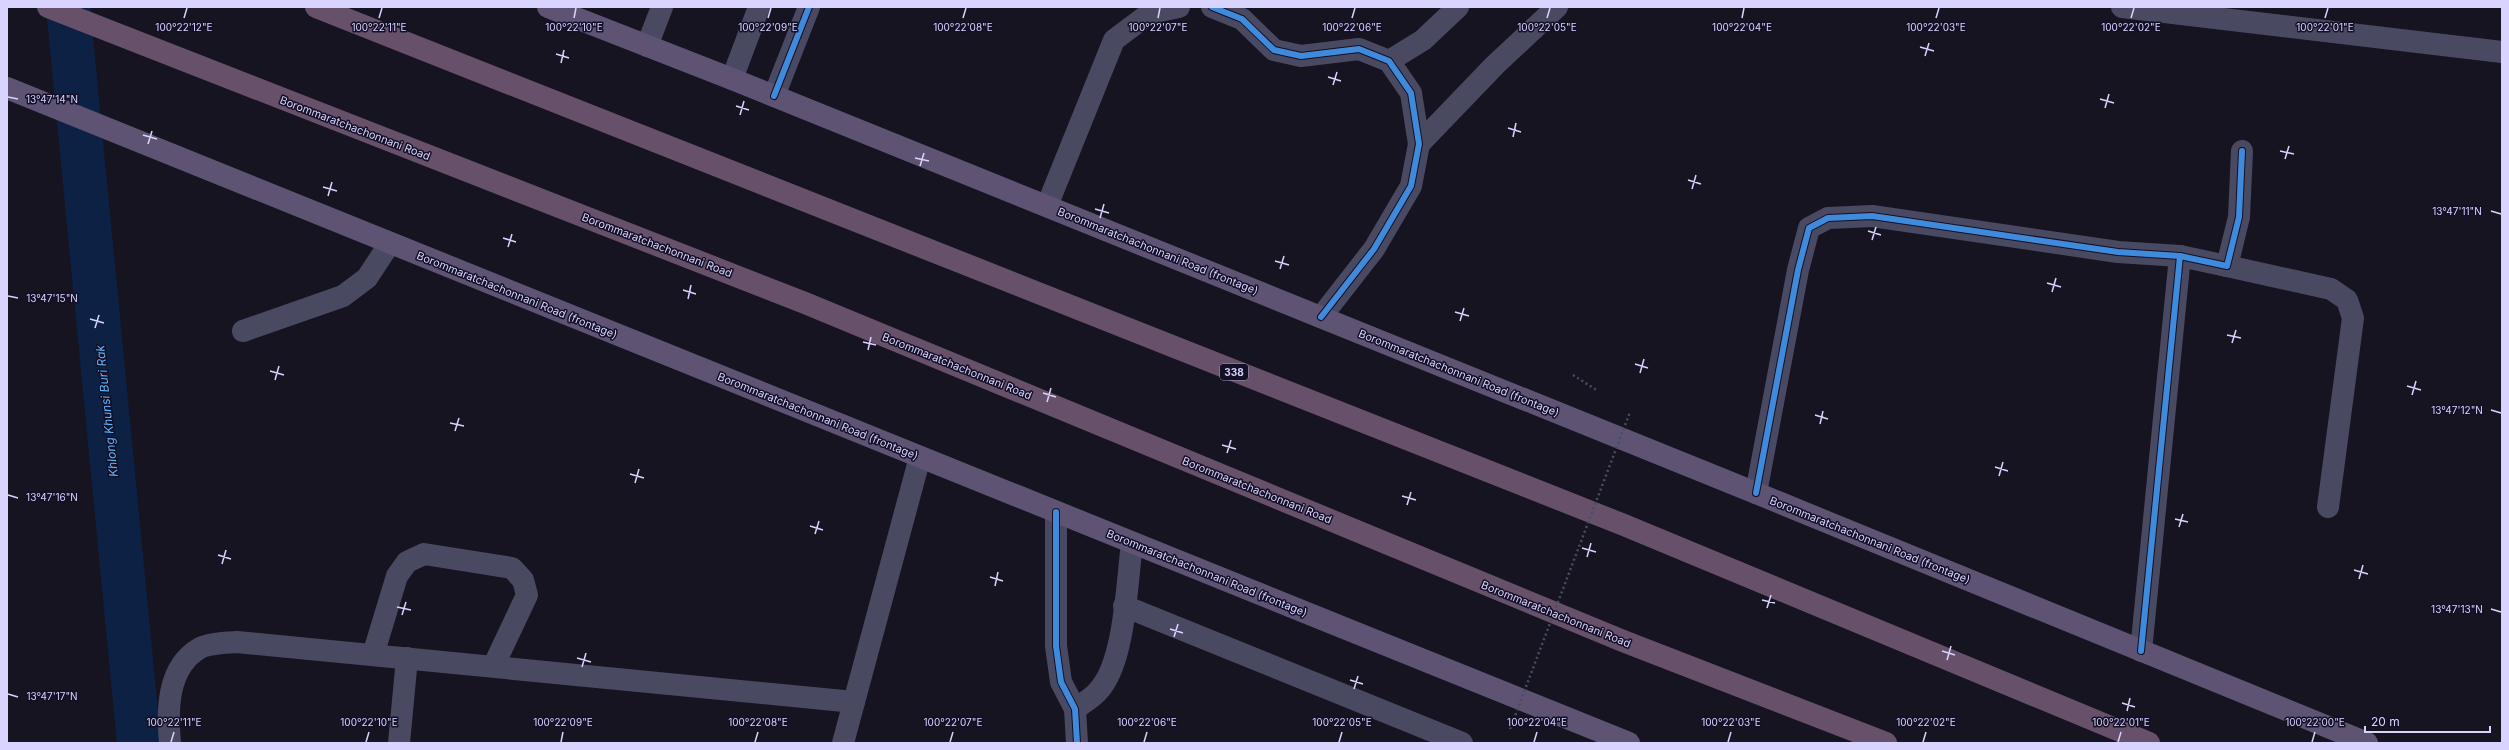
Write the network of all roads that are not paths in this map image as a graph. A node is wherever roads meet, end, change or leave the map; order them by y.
1 (48, 7) edge
2 (316, 7) edge
3 (548, 7) edge
4 (662, 7) edge
5 (759, 7) edge
6 (809, 7) edge
7 (1179, 7) edge
8 (1212, 7) edge
9 (1458, 7) edge
10 (1557, 7) edge
11 (2122, 7) edge
12 (647, 46) junction
13 (2502, 52) edge
14 (1389, 61) junction
15 (732, 79) junction
16 (7, 88) edge
17 (774, 96) junction
18 (1419, 144) junction
19 (2242, 151) dead end
20 (1047, 206) junction
21 (390, 243) junction
22 (2180, 256) junction
23 (2227, 266) junction
24 (1321, 317) junction
25 (243, 331) dead end
26 (920, 457) junction
27 (1756, 493) junction
28 (2328, 507) dead end
29 (1056, 512) junction
30 (1132, 543) junction
31 (1124, 606) junction
32 (2141, 651) junction
33 (373, 655) junction
34 (407, 658) junction
35 (494, 665) junction
36 (854, 702) junction
37 (1075, 709) junction
38 (170, 743) edge
39 (399, 743) edge
40 (843, 743) edge
41 (1077, 743) edge
42 (1462, 743) edge
43 (1629, 743) edge
44 (1886, 743) edge
45 (2149, 743) edge
46 (2367, 743) edge

1 - 44 highway, Borommaratchachonnani Road
2 - 45 highway, 338
3 - 12 main road, Borommaratchachonnani Road (frontage)
4 - 12 street
5 - 15 street
6 - 17 street
7 - 20 street
8 - 14 street
9 - 14 street
10 - 18 street
11 - 13 street
12 - 15 main road, Borommaratchachonnani Road (frontage)
14 - 18 street
15 - 17 main road, Borommaratchachonnani Road (frontage)
16 - 21 main road, Borommaratchachonnani Road (frontage)
17 - 20 main road, Borommaratchachonnani Road (frontage)
18 - 24 street
19 - 23 street
20 - 24 main road, Borommaratchachonnani Road (frontage)
21 - 25 street
21 - 26 main road, Borommaratchachonnani Road (frontage)
22 - 23 street
22 - 27 street
22 - 32 street
23 - 28 street
24 - 27 main road, Borommaratchachonnani Road (frontage)
26 - 29 main road, Borommaratchachonnani Road (frontage)
26 - 36 street
27 - 32 main road, Borommaratchachonnani Road (frontage)
29 - 30 main road, Borommaratchachonnani Road (frontage)
29 - 37 street
30 - 31 street
30 - 43 main road, Borommaratchachonnani Road (frontage)
31 - 37 street
31 - 42 street
32 - 46 main road, Borommaratchachonnani Road (frontage)
33 - 34 street
33 - 35 street
33 - 38 street
34 - 35 street
34 - 39 street
35 - 36 street
36 - 40 street
37 - 41 street

